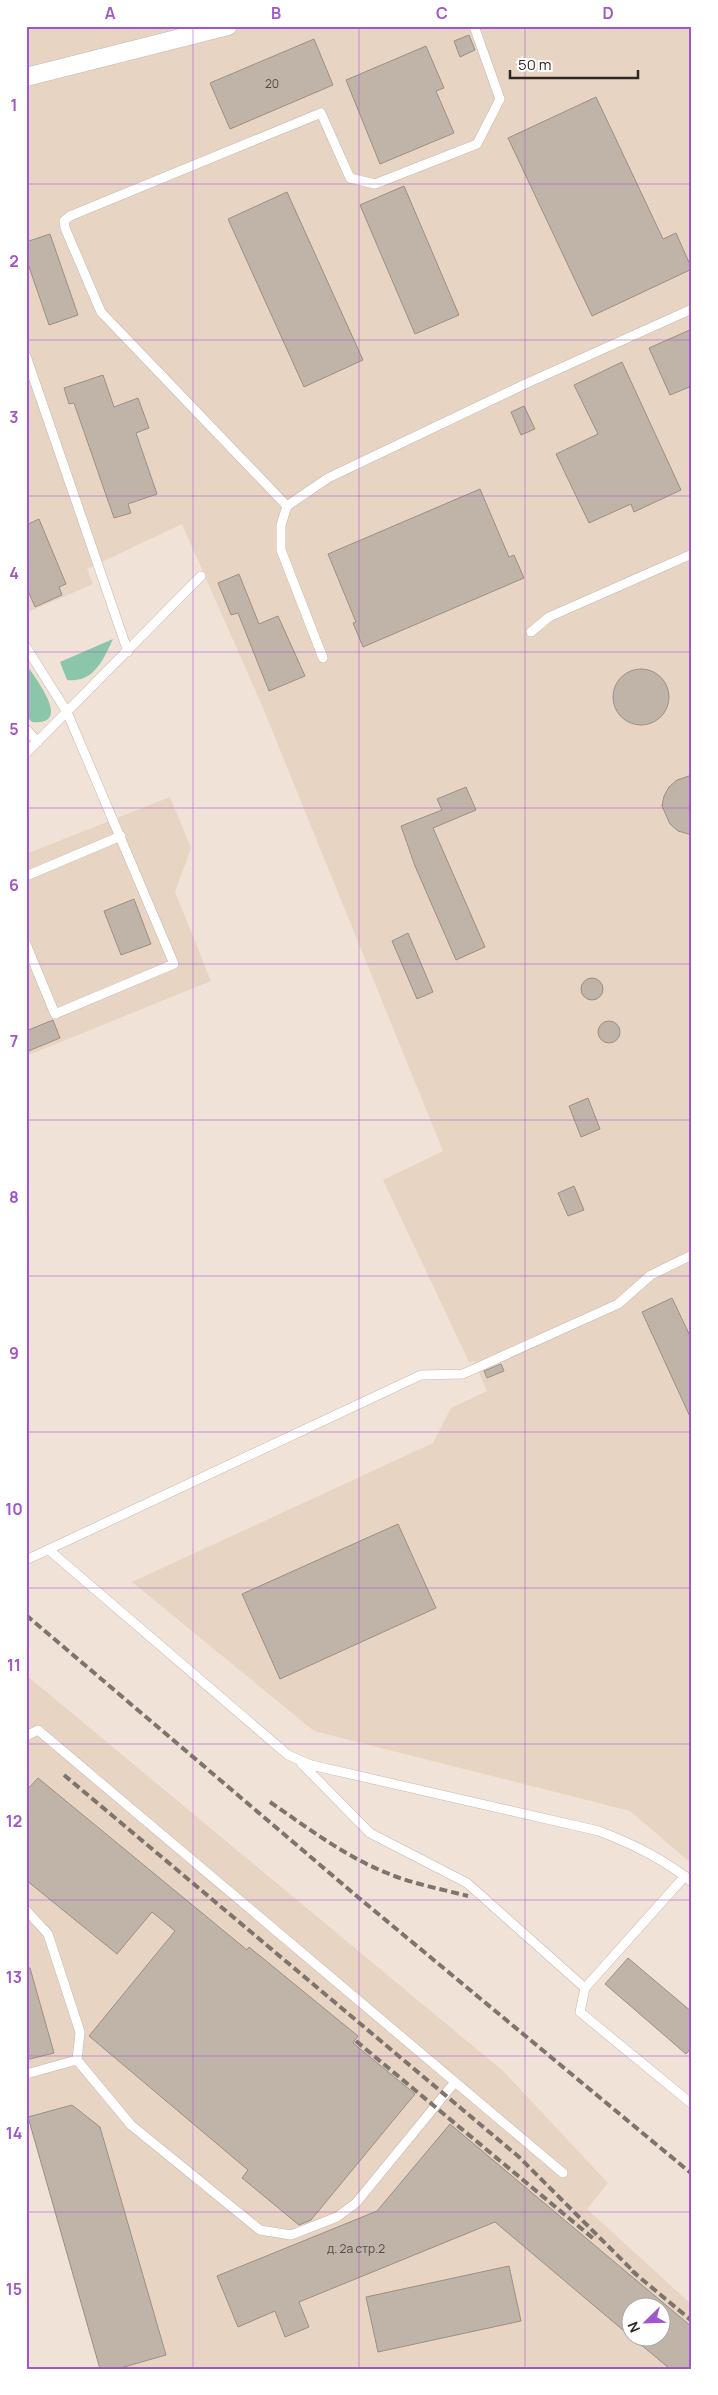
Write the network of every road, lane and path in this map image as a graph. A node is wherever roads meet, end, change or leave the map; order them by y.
1 (228, 26) edge
2 (474, 26) edge
3 (26, 77) edge
4 (692, 309) edge
5 (26, 356) edge
6 (287, 506) junction
7 (692, 554) edge
8 (201, 576) dead end
9 (531, 632) dead end
10 (26, 647) edge
11 (128, 652) junction
12 (323, 658) dead end
13 (67, 712) junction
14 (26, 729) edge
15 (38, 742) junction
16 (26, 753) edge
17 (121, 836) junction
18 (26, 876) edge
19 (26, 944) edge
20 (692, 1255) edge
21 (49, 1550) junction
22 (26, 1560) edge
23 (26, 1736) edge
24 (300, 1761) junction
25 (688, 1879) edge
26 (26, 1910) edge
27 (585, 1988) junction
28 (77, 2060) junction
29 (26, 2074) edge
30 (455, 2082) junction
31 (692, 2104) edge
32 (563, 2173) dead end

1 - 3 street
2 - 6 lane
4 - 6 lane
5 - 11 lane
6 - 12 lane
7 - 9 lane
8 - 11 lane
10 - 13 lane
11 - 13 lane
13 - 15 lane
13 - 17 lane
14 - 15 lane
15 - 16 lane
17 - 18 lane
17 - 19 lane
20 - 21 lane
21 - 22 lane
21 - 24 lane
23 - 30 lane
24 - 25 lane
24 - 27 lane
25 - 27 lane
26 - 28 lane
27 - 31 lane
28 - 29 lane
28 - 30 lane
30 - 32 lane

